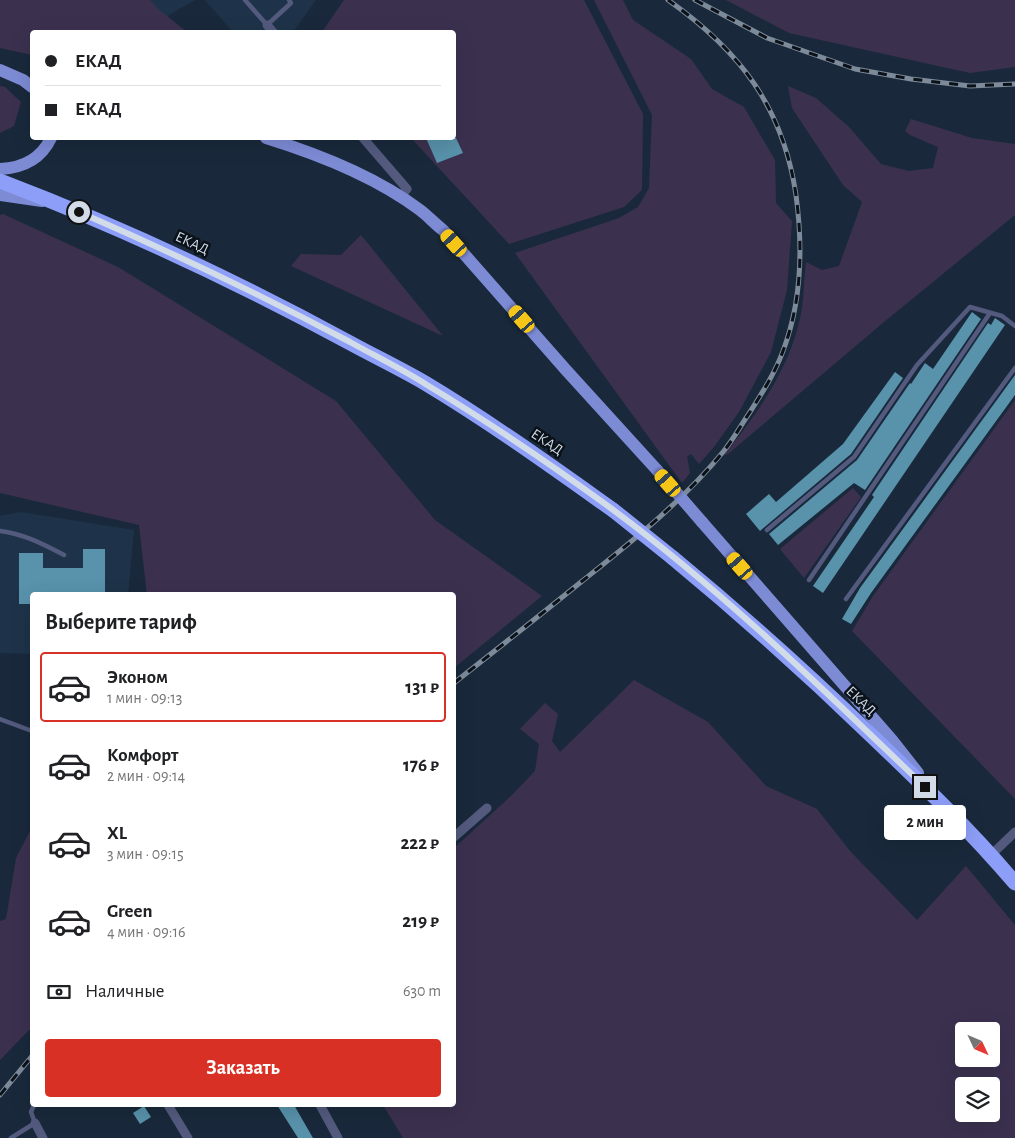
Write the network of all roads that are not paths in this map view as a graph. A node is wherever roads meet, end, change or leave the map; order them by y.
1 (245, 0) edge
2 (289, 0) edge
3 (270, 29) edge
4 (0, 68) edge
5 (30, 75) edge
6 (30, 85) edge
7 (50, 140) edge
8 (272, 140) edge
9 (365, 140) edge
10 (0, 169) edge
11 (0, 181) edge
12 (0, 195) edge
13 (400, 197) junction
14 (62, 204) junction
15 (990, 313) junction
16 (1015, 326) edge
17 (1015, 368) edge
18 (767, 530) dead end
19 (0, 531) edge
20 (64, 555) dead end
21 (809, 580) dead end
22 (846, 599) dead end
23 (0, 719) edge
24 (30, 730) edge
25 (939, 800) junction
26 (487, 808) dead end
27 (1015, 832) edge
28 (456, 836) edge
29 (991, 855) junction
30 (1015, 883) edge
31 (33, 1107) edge
32 (169, 1107) edge
33 (321, 1107) edge
34 (35, 1123) junction
35 (11, 1138) edge
36 (44, 1138) edge
37 (188, 1138) edge
38 (338, 1138) edge

1 - 3 lane
2 - 3 lane
4 - 5 main road
4 - 6 main road
7 - 10 main road
8 - 13 main road
9 - 13 street
11 - 14 highway, ЕКАД
12 - 14 main road
13 - 25 main road, bridge
14 - 25 highway, ЕКАД, bridge
15 - 16 lane
15 - 18 lane
15 - 21 lane
17 - 22 lane
19 - 20 lane
23 - 24 lane
25 - 29 highway, ЕКАД
26 - 28 street
27 - 29 street
29 - 30 highway, ЕКАД
31 - 34 lane
32 - 37 street
33 - 38 street
34 - 35 lane
34 - 36 street

